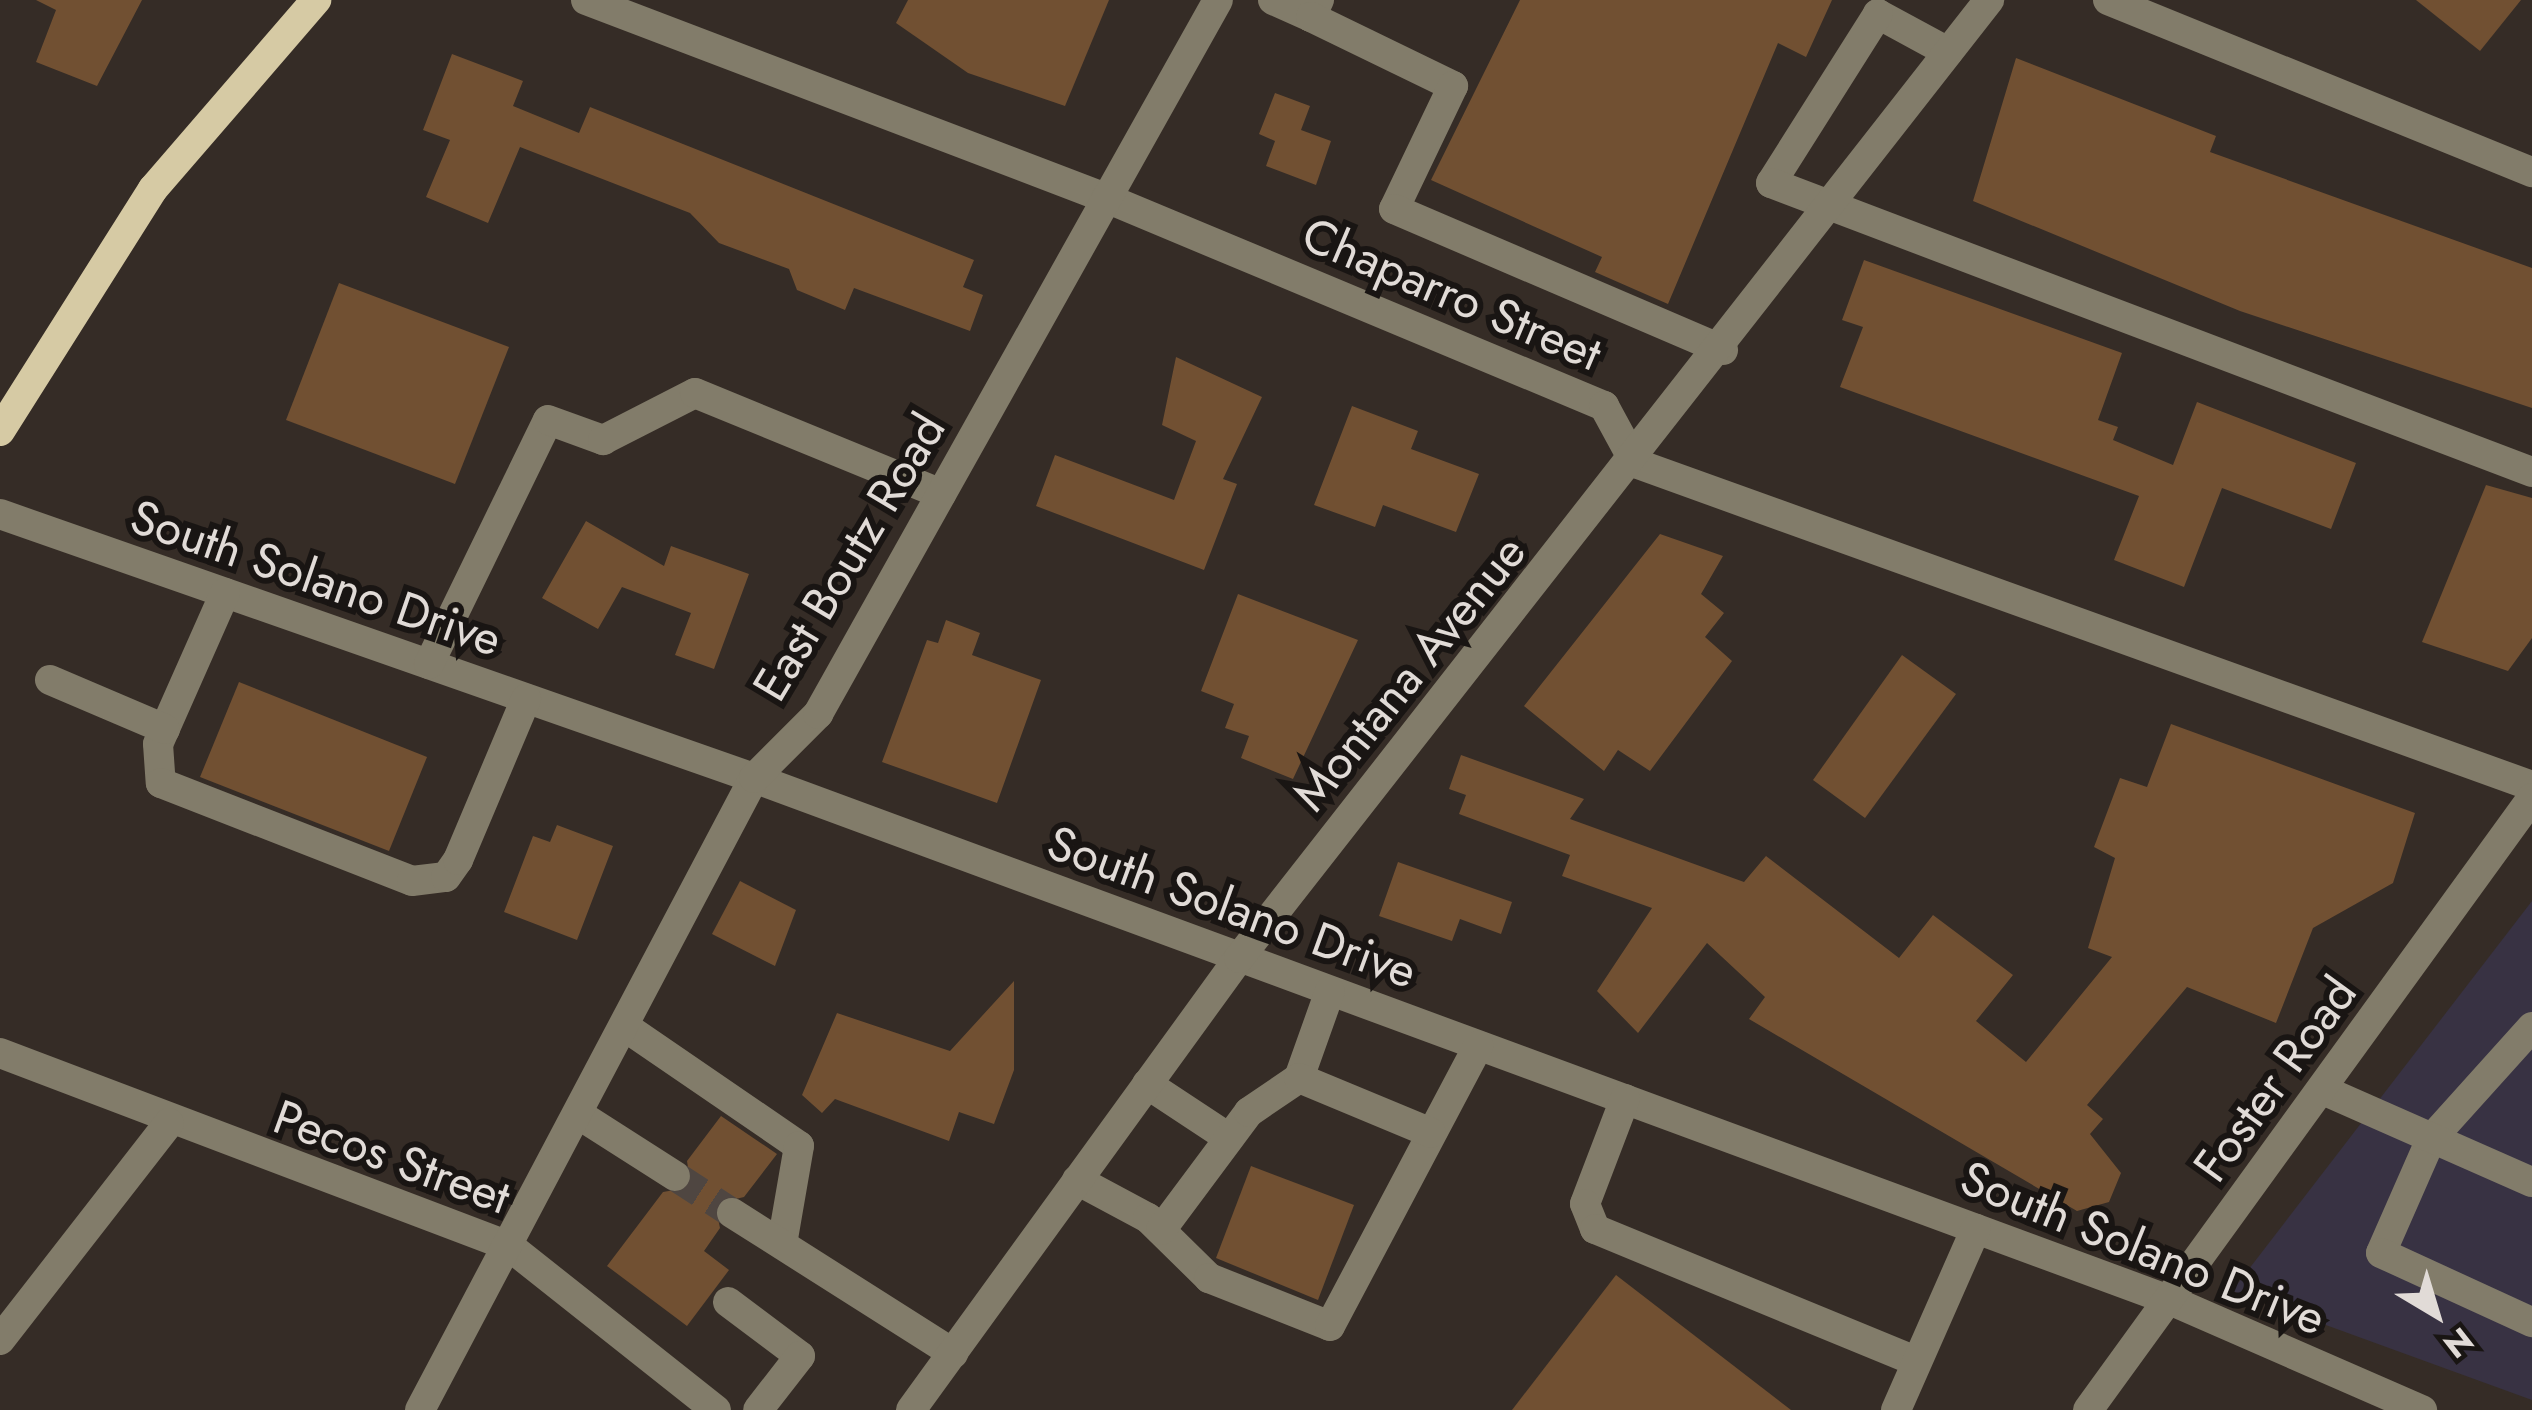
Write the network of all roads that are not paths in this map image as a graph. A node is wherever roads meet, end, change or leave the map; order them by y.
1 (316, 0) edge
2 (586, 0) edge
3 (1218, 0) edge
4 (1273, 0) edge
5 (1989, 0) edge
6 (2108, 0) edge
7 (1315, 9) edge
8 (1948, 52) junction
9 (2532, 172) edge
10 (1106, 198) junction
11 (1828, 210) junction
12 (1723, 350) junction
13 (0, 430) edge
14 (1635, 463) junction
15 (2532, 472) edge
16 (941, 494) junction
17 (0, 514) edge
18 (225, 593) junction
19 (429, 664) junction
20 (50, 680) dead end
21 (526, 699) junction
22 (165, 728) junction
23 (754, 778) junction
24 (2532, 786) edge
25 (2532, 798) edge
26 (1239, 958) junction
27 (1330, 992) junction
28 (624, 1026) junction
29 (2532, 1027) edge
30 (1478, 1046) junction
31 (0, 1053) edge
32 (1299, 1078) junction
33 (1147, 1084) junction
34 (2323, 1090) junction
35 (1625, 1100) junction
36 (578, 1114) junction
37 (169, 1123) junction
38 (1431, 1133) junction
39 (1229, 1138) junction
40 (2431, 1138) junction
41 (675, 1177) tunnel mouth
42 (1077, 1180) junction
43 (2532, 1181) edge
44 (731, 1213) tunnel mouth
45 (1976, 1229) junction
46 (1161, 1230) junction
47 (782, 1244) junction
48 (509, 1246) junction
49 (2172, 1301) junction
50 (728, 1302) dead end
51 (2532, 1322) edge
52 (0, 1340) edge
53 (952, 1353) junction
54 (1916, 1360) junction
55 (420, 1410) edge
56 (716, 1410) edge
57 (758, 1410) edge
58 (911, 1410) edge
59 (1896, 1410) edge
60 (2088, 1410) edge
61 (2422, 1410) edge

1 - 13 main road
2 - 10 street, Chaparro Street
3 - 10 street, East Boutz Road
4 - 7 street
5 - 8 street, Montana Avenue
6 - 9 street
7 - 12 street
8 - 11 street, Montana Avenue
8 - 11 street
10 - 14 street, Chaparro Street
10 - 16 street, East Boutz Road
11 - 12 street, Montana Avenue
11 - 15 street
12 - 14 street, Montana Avenue
14 - 24 street
14 - 26 street, Montana Avenue
16 - 19 street
16 - 23 street, East Boutz Road
17 - 18 street, South Solano Drive
18 - 19 street, South Solano Drive
18 - 22 street
19 - 21 street, South Solano Drive
20 - 22 street
21 - 22 street
21 - 23 street, South Solano Drive
23 - 26 street, South Solano Drive
23 - 28 street, East Boutz Road
25 - 34 street, Foster Road
26 - 27 street, South Solano Drive
26 - 33 street, Montana Avenue
27 - 30 street, South Solano Drive
27 - 32 street
28 - 36 street, East Boutz Road
28 - 47 street
29 - 40 street
30 - 35 street, South Solano Drive
30 - 38 street
31 - 37 street, Pecos Street
32 - 38 street
32 - 39 street
33 - 39 street
33 - 42 street, Montana Avenue
34 - 40 street
34 - 49 street, Foster Road
35 - 45 street, South Solano Drive
35 - 54 street
36 - 41 street
36 - 48 street, East Boutz Road
37 - 48 street, Pecos Street
37 - 52 street
38 - 46 street
39 - 46 street
40 - 43 street
40 - 51 street
42 - 46 street
42 - 53 street, Montana Avenue
44 - 47 street
45 - 49 street, South Solano Drive
45 - 54 street
47 - 53 street
48 - 55 street, East Boutz Road
48 - 56 street, Pecos Street
49 - 60 street, Foster Road
49 - 61 street, South Solano Drive
50 - 57 street
53 - 58 street, Montana Avenue
54 - 59 street

